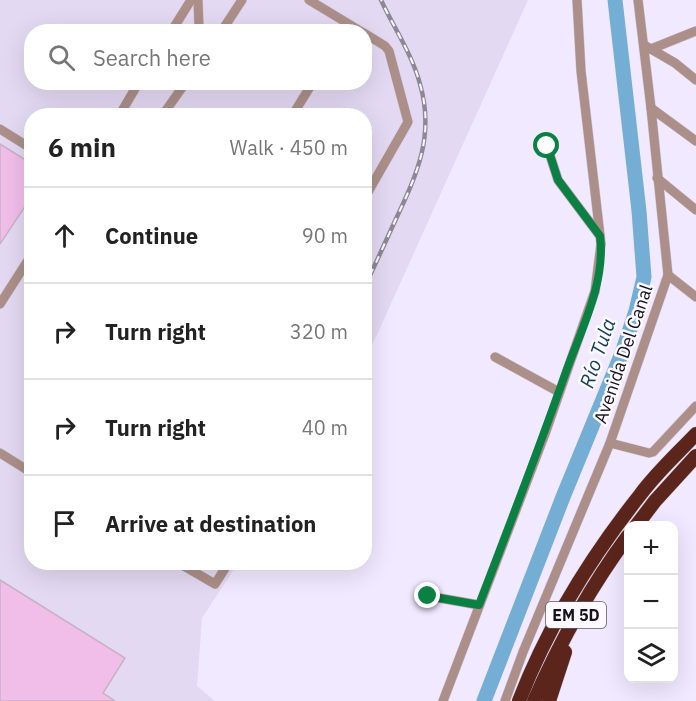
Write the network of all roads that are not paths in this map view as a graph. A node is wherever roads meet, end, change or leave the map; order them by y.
1 (191, 0) edge
2 (198, 0) edge
3 (242, 0) edge
4 (309, 0) edge
5 (577, 0) edge
6 (638, 0) edge
7 (176, 24) edge
8 (199, 24) edge
9 (226, 24) edge
10 (342, 24) edge
11 (696, 31) edge
12 (372, 38) edge
13 (647, 46) junction
14 (696, 80) edge
15 (134, 90) edge
16 (180, 90) edge
17 (308, 90) edge
18 (124, 108) edge
19 (168, 108) edge
20 (297, 108) edge
21 (651, 108) junction
22 (0, 129) edge
23 (696, 141) edge
24 (24, 143) edge
25 (547, 146) dead end
26 (657, 178) junction
27 (372, 186) edge
28 (696, 210) edge
29 (600, 236) junction
30 (24, 266) edge
31 (668, 275) junction
32 (696, 297) edge
33 (0, 304) edge
34 (495, 357) dead end
35 (559, 392) junction
36 (696, 406) edge
37 (696, 434) edge
38 (610, 443) junction
39 (0, 453) edge
40 (696, 456) edge
41 (24, 468) edge
42 (639, 521) edge
43 (624, 541) edge
44 (612, 557) junction
45 (191, 570) edge
46 (224, 570) edge
47 (428, 596) dead end
48 (479, 605) junction
49 (442, 701) edge
50 (505, 701) edge
51 (519, 701) edge
52 (534, 701) edge
53 (549, 701) edge

1 - 7 street
2 - 8 street
3 - 9 street
4 - 10 street
5 - 29 street
6 - 13 street, Avenida Del Canal
11 - 13 street
12 - 27 street
13 - 14 street
13 - 21 street, Avenida Del Canal
15 - 18 street
16 - 19 street
17 - 20 street
21 - 23 street
21 - 26 street, Avenida Del Canal
22 - 24 street
25 - 29 street
26 - 28 street
26 - 31 street, Avenida Del Canal
29 - 35 street
30 - 33 street
31 - 32 street
31 - 38 street, Avenida Del Canal
34 - 35 street
35 - 48 street
36 - 38 street
37 - 51 highway, EM 5D
38 - 50 street, Avenida Del Canal
39 - 41 street
40 - 42 highway
43 - 44 highway, EM 5D
44 - 52 highway, EM 5D
44 - 53 highway
45 - 46 street
47 - 48 street
48 - 49 street

